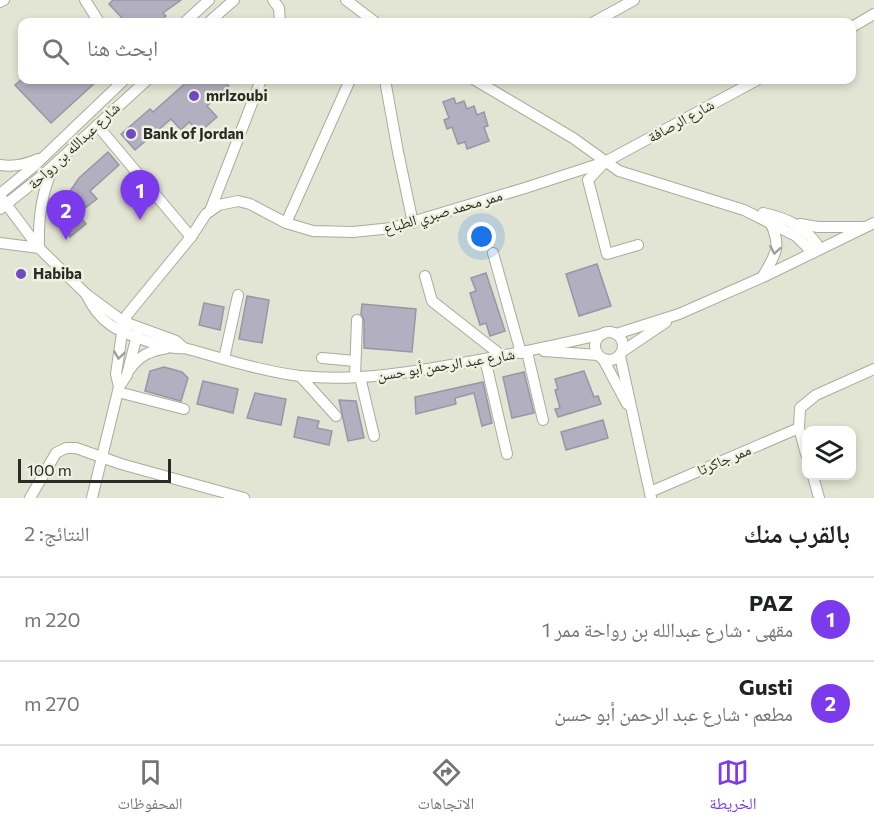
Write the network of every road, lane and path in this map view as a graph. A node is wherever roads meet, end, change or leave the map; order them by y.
1 (85, 0) edge
2 (210, 0) edge
3 (273, 0) edge
4 (346, 0) edge
5 (632, 0) edge
6 (235, 1) edge
7 (874, 14) edge
8 (96, 18) edge
9 (190, 18) edge
10 (214, 18) edge
11 (280, 18) edge
12 (370, 18) edge
13 (601, 18) edge
14 (856, 25) edge
15 (120, 84) edge
16 (143, 84) edge
17 (259, 84) edge
18 (348, 84) edge
19 (386, 84) edge
20 (493, 84) edge
21 (750, 84) edge
22 (97, 125) junction
23 (44, 157) junction
24 (605, 162) junction
25 (0, 165) edge
26 (55, 165) junction
27 (2, 201) edge
28 (744, 210) junction
29 (210, 211) junction
30 (790, 221) junction
31 (770, 222) junction
32 (286, 223) junction
33 (413, 223) junction
34 (870, 225) edge
35 (191, 237) junction
36 (0, 243) edge
37 (638, 245) dead end
38 (39, 249) junction
39 (817, 251) junction
40 (493, 253) dead end
41 (425, 276) dead end
42 (763, 277) junction
43 (238, 295) dead end
44 (679, 314) junction
45 (357, 320) dead end
46 (123, 327) junction
47 (137, 332) junction
48 (603, 334) junction
49 (616, 334) junction
50 (168, 348) junction
51 (184, 348) junction
52 (527, 352) junction
53 (621, 353) junction
54 (502, 356) junction
55 (601, 357) junction
56 (322, 358) dead end
57 (224, 359) junction
58 (485, 359) junction
59 (356, 361) junction
60 (874, 369) edge
61 (128, 372) junction
62 (300, 376) junction
63 (358, 377) junction
64 (119, 390) junction
65 (184, 409) dead end
66 (631, 412) junction
67 (336, 416) dead end
68 (543, 420) dead end
69 (799, 428) junction
70 (374, 436) dead end
71 (802, 438) edge
72 (507, 454) dead end
73 (101, 458) junction
74 (814, 480) edge
75 (651, 495) edge
76 (237, 497) edge
77 (30, 498) edge
78 (92, 498) edge
79 (819, 498) edge

1 - 8 street
2 - 9 street
3 - 11 street
4 - 12 street
5 - 13 street
6 - 10 street
7 - 14 street
15 - 23 street, شارع عبدالله بن رواحة
16 - 22 street, شارع عبدالله بن رواحة
17 - 29 street
18 - 32 street
19 - 33 street
20 - 24 street
21 - 24 street, شارع الرصافة
22 - 26 street, شارع عبدالله بن رواحة
22 - 35 street
23 - 25 street
23 - 27 street, شارع عبدالله بن رواحة
24 - 28 street
24 - 33 street, ممر محمد صبري الطباع
24 - 37 street
26 - 27 street, شارع عبدالله بن رواحة
26 - 38 street
27 - 38 street, شارع عبد الرحمن أبو حسن
28 - 30 street
28 - 31 street
29 - 32 street, ممر محمد صبري الطباع
29 - 35 street
30 - 34 street
30 - 39 street
31 - 39 street
31 -> 42 street
32 - 33 street, ممر محمد صبري الطباع
34 - 39 street
35 - 46 street
36 - 38 street
38 - 46 street, شارع عبد الرحمن أبو حسن
39 - 42 street
40 - 52 street
41 - 54 street
42 - 44 street
43 - 57 street
44 - 49 street
44 - 53 street
45 - 59 street
46 - 47 street, شارع عبد الرحمن أبو حسن
46 -> 64 street
47 - 50 street, شارع عبد الرحمن أبو حسن
47 - 51 street, شارع عبد الرحمن أبو حسن
47 - 61 street
48 - 49 street
48 - 52 street, شارع عبد الرحمن أبو حسن
48 - 55 street
49 - 53 street
50 - 51 street, شارع عبد الرحمن أبو حسن
50 - 61 street
51 - 57 street, شارع عبد الرحمن أبو حسن
52 - 54 street, شارع عبد الرحمن أبو حسن
52 - 55 street, شارع عبد الرحمن أبو حسن
52 - 68 street
53 - 55 street
53 - 66 street
54 - 58 street, شارع عبد الرحمن أبو حسن
55 - 66 street
56 - 59 street
57 - 62 street, شارع عبد الرحمن أبو حسن
58 - 63 street, شارع عبد الرحمن أبو حسن
58 - 72 street
59 - 63 street
60 - 69 street
61 - 64 street
62 - 63 street, شارع عبد الرحمن أبو حسن
62 - 67 street
63 - 70 street
64 - 65 street
64 - 73 street
66 - 75 street
69 - 71 street
69 - 75 street, ممر جاكرتا
73 - 76 street
73 - 77 street
73 - 78 street
74 - 79 street

